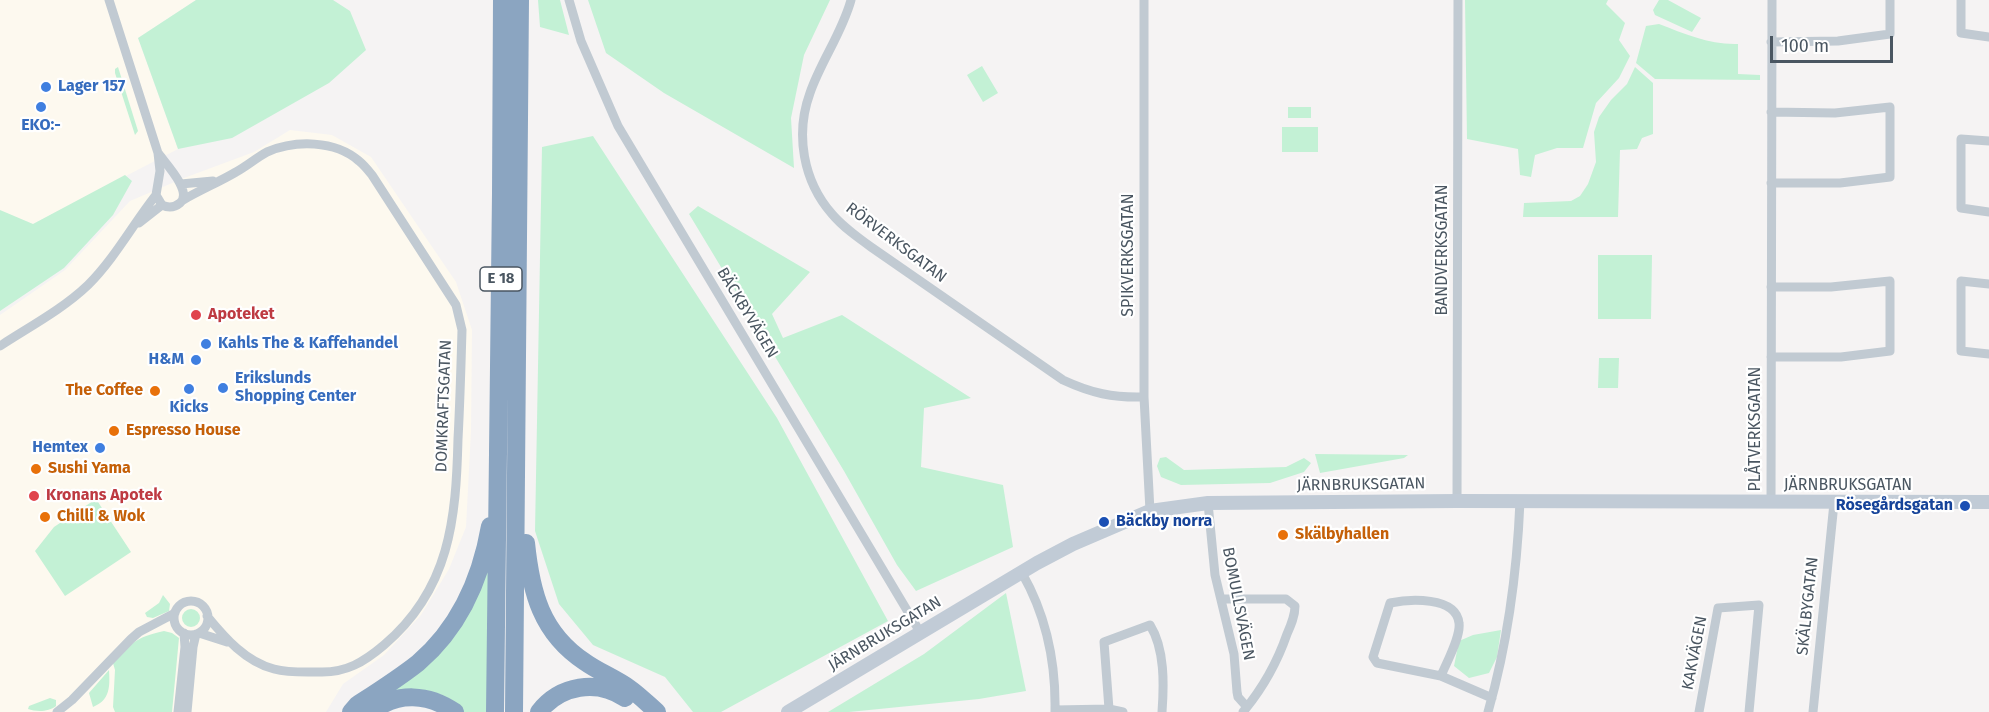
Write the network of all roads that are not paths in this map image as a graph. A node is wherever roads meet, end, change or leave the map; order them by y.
1 (109, 0) edge
2 (502, 0) edge
3 (520, 0) edge
4 (569, 0) edge
5 (851, 0) edge
6 (1144, 0) edge
7 (1458, 0) edge
8 (1772, 0) edge
9 (1890, 0) edge
10 (1961, 0) edge
11 (1989, 37) edge
12 (1772, 42) junction
13 (1771, 112) junction
14 (1989, 141) edge
15 (158, 153) junction
16 (218, 180) junction
17 (180, 183) junction
18 (1771, 183) junction
19 (159, 185) junction
20 (156, 195) junction
21 (183, 200) junction
22 (162, 205) junction
23 (1989, 212) edge
24 (132, 228) junction
25 (1989, 284) edge
26 (1771, 287) junction
27 (0, 346) edge
28 (1989, 354) edge
29 (1771, 357) junction
30 (1144, 397) junction
31 (517, 488) junction
32 (1457, 501) junction
33 (1520, 501) junction
34 (1772, 502) junction
35 (1989, 502) edge
36 (1208, 503) junction
37 (1834, 503) junction
38 (498, 508) junction
39 (1150, 511) junction
40 (1023, 573) junction
41 (1221, 599) junction
42 (175, 613) junction
43 (207, 616) junction
44 (155, 624) junction
45 (182, 632) junction
46 (920, 632) junction
47 (197, 633) junction
48 (230, 643) junction
49 (1441, 676) junction
50 (1492, 698) junction
51 (370, 705) edge
52 (1109, 709) junction
53 (1245, 709) edge
54 (1055, 711) edge
55 (57, 712) edge
56 (178, 712) edge
57 (187, 712) edge
58 (353, 712) edge
59 (455, 712) edge
60 (495, 712) edge
61 (514, 712) edge
62 (539, 712) edge
63 (640, 712) edge
64 (657, 712) edge
65 (788, 712) edge
66 (1123, 712) edge
67 (1162, 712) edge
68 (1488, 712) edge
69 (1699, 712) edge
70 (1749, 712) edge
71 (1813, 712) edge

1 - 15 street
2 - 38 highway, E 18
3 - 31 highway, E 18
4 - 46 street, BÄCKBYVÄGEN
5 - 30 street, RÖRVERKSGATAN
6 - 30 street, SPIKVERKSGATAN
7 - 32 street, BANDVERKSGATAN
8 - 12 street, PLÅTVERKSGATAN
9 - 12 street
10 - 11 street
12 - 13 street, PLÅTVERKSGATAN
13 - 18 street, PLÅTVERKSGATAN
13 - 18 street
14 - 23 street
15 - 17 street
15 - 19 street
16 - 17 street, DOMKRAFTSGATAN
16 - 21 street, DOMKRAFTSGATAN
16 - 48 street, DOMKRAFTSGATAN
17 - 19 street
17 - 21 street
18 - 26 street, PLÅTVERKSGATAN
19 - 20 street
20 - 22 street
20 - 24 street
21 - 22 street
22 - 24 street
24 - 27 street
25 - 28 street
26 - 29 street, PLÅTVERKSGATAN
26 - 29 street, PLÅTVERKSGATAN
29 - 34 street, PLÅTVERKSGATAN
30 - 39 street, SPIKVERKSGATAN
31 - 61 highway, E 18
31 - 64 highway, E 18
32 - 33 street, JÄRNBRUKSGATAN
32 - 36 street, JÄRNBRUKSGATAN
33 - 34 street, JÄRNBRUKSGATAN
33 - 50 street
34 - 37 street, JÄRNBRUKSGATAN
35 - 37 street, JÄRNBRUKSGATAN
36 - 39 street, JÄRNBRUKSGATAN
36 - 41 street, BOMULLSVÄGEN
37 - 71 street, SKÄLBYGATAN
38 - 51 highway, E 18
38 - 60 highway, E 18
39 - 40 street, JÄRNBRUKSGATAN
40 - 46 street, JÄRNBRUKSGATAN
40 - 54 street
41 - 53 street, BOMULLSVÄGEN
41 - 53 street
42 - 43 street
42 - 44 street
42 - 45 street
43 - 47 street
43 - 48 street, DOMKRAFTSGATAN
44 - 45 street
44 - 55 street
45 - 47 street
45 - 56 street
46 - 65 street, JÄRNBRUKSGATAN
47 - 48 street, DOMKRAFTSGATAN
47 - 57 street
49 - 49 street
49 - 50 street
50 - 68 street
51 - 58 highway
51 - 59 highway
52 - 54 street
52 - 66 street
52 - 67 street
62 - 63 highway
69 - 70 street, KAKVÄGEN

